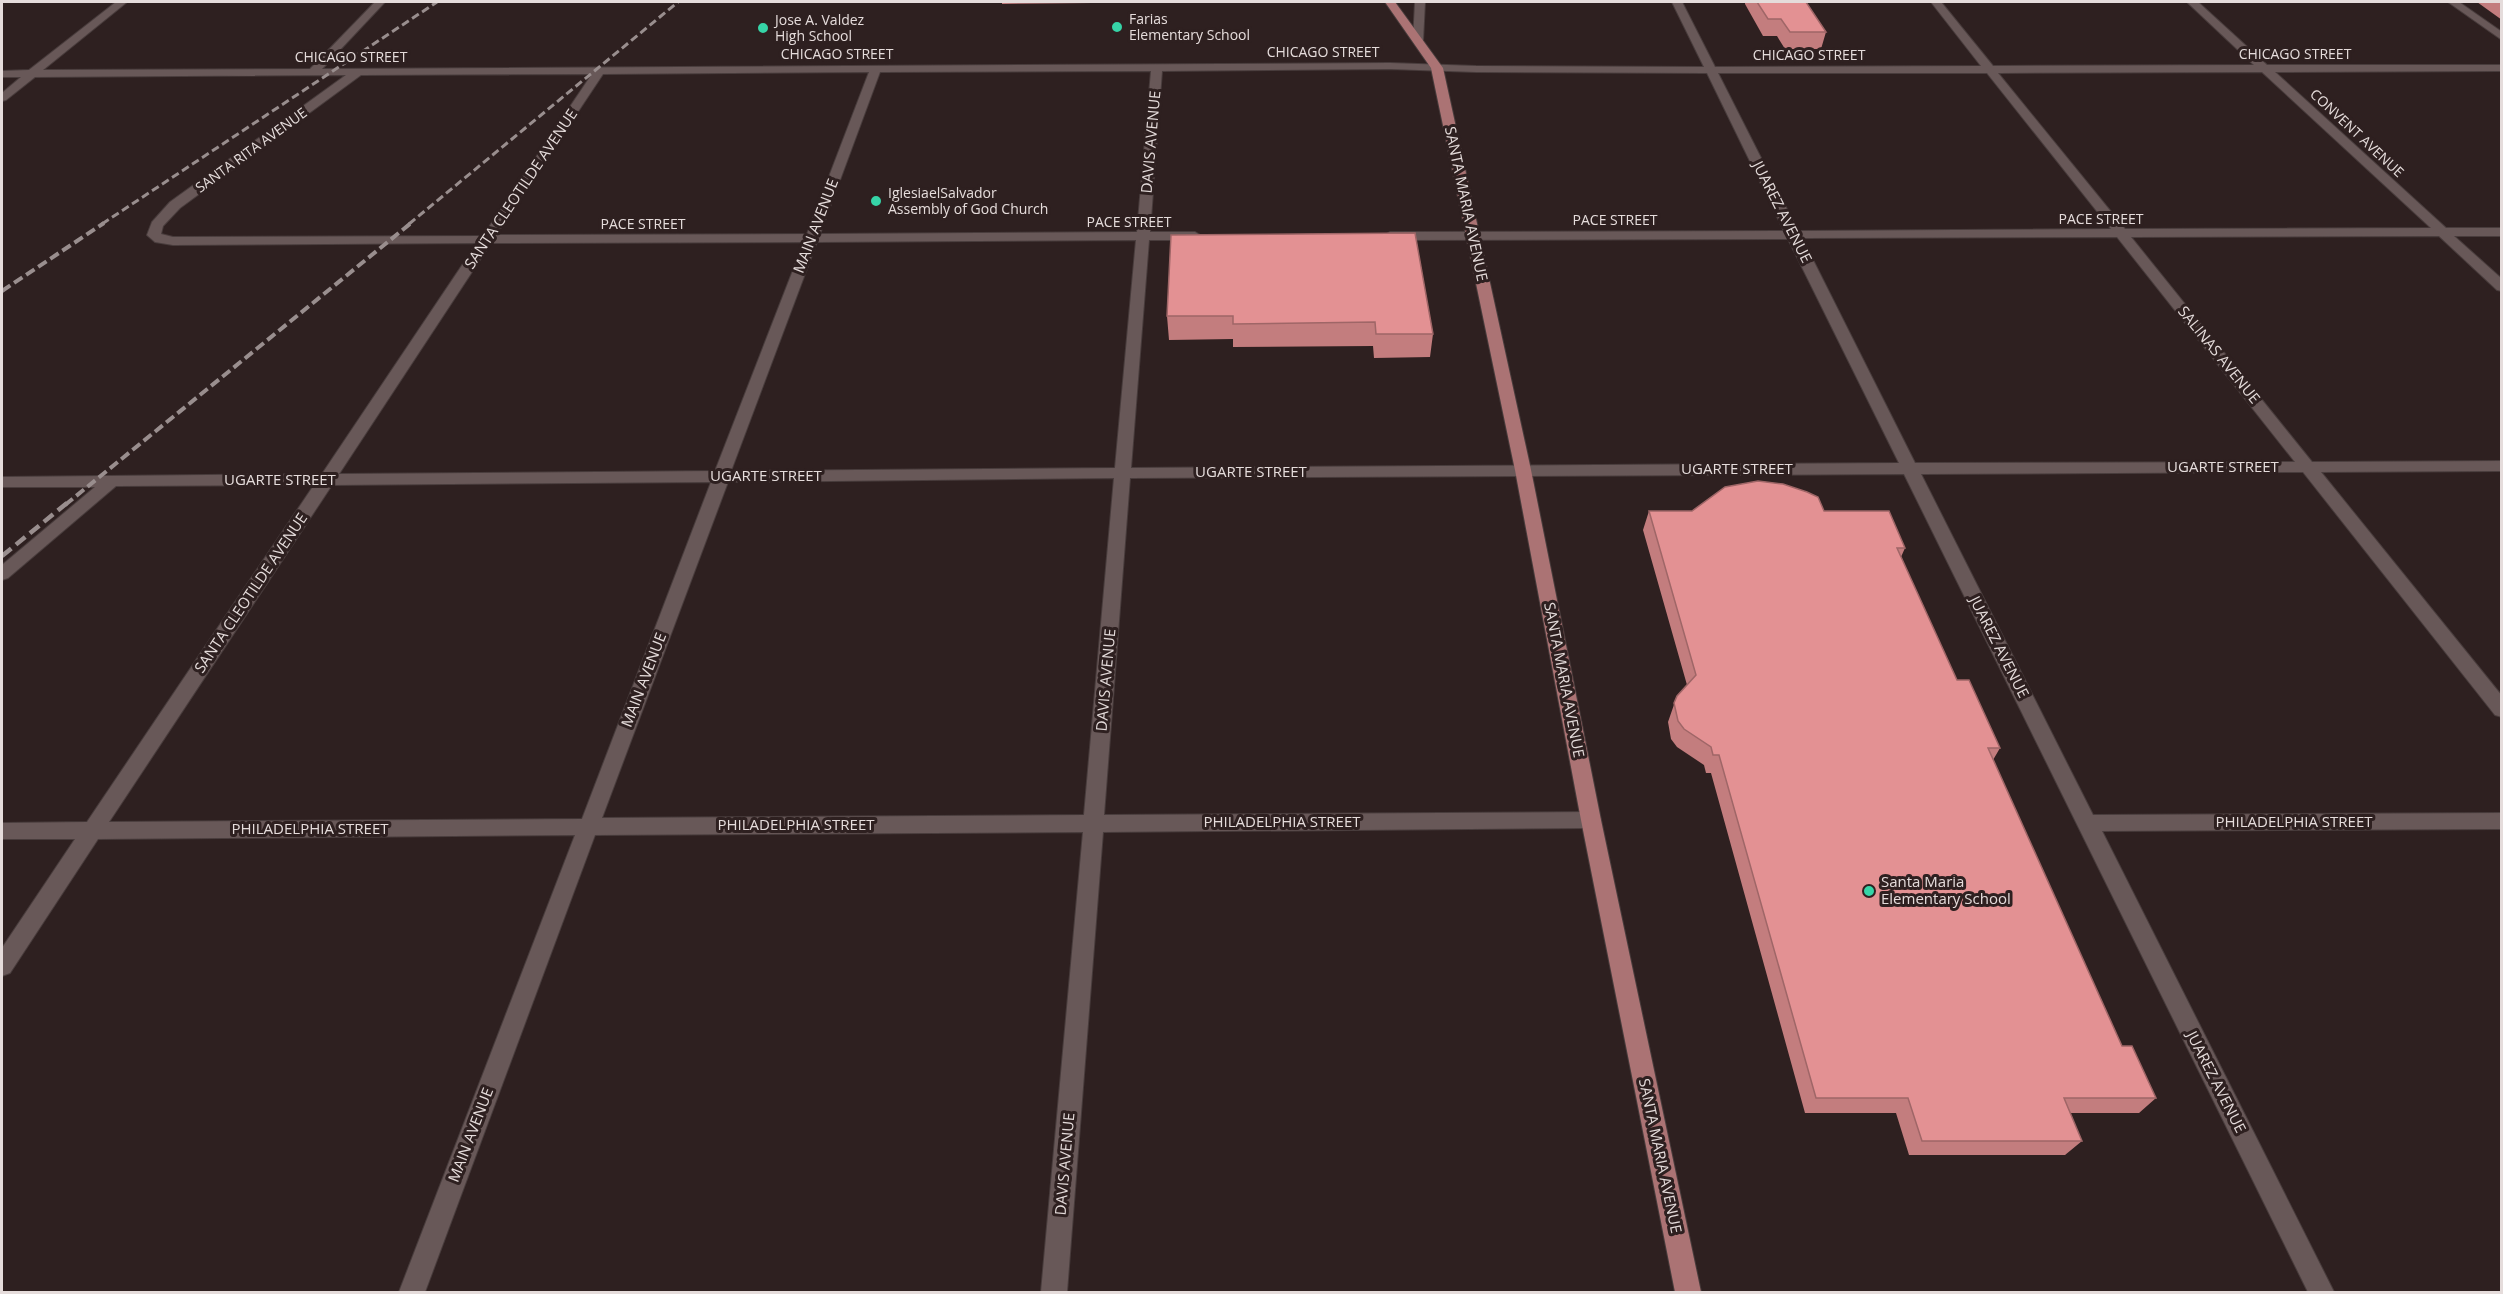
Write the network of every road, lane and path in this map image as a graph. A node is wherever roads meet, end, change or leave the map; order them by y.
1 (122, 2) edge
2 (380, 2) edge
3 (1390, 2) edge
4 (1420, 2) edge
5 (1677, 2) edge
6 (1936, 2) edge
7 (2192, 2) edge
8 (2453, 2) edge
9 (2502, 37) edge
10 (1418, 41) junction
11 (1157, 68) junction
12 (1437, 68) junction
13 (2502, 68) edge
14 (876, 69) junction
15 (2265, 69) junction
16 (600, 70) junction
17 (1711, 70) junction
18 (1991, 70) junction
19 (313, 72) junction
20 (357, 72) junction
21 (2, 74) edge
22 (32, 74) junction
23 (2, 98) edge
24 (2442, 232) junction
25 (2502, 232) edge
26 (2122, 234) junction
27 (1472, 235) junction
28 (1794, 235) junction
29 (154, 236) joint
30 (1214, 236) edge
31 (1378, 236) edge
32 (1143, 237) junction
33 (812, 238) junction
34 (487, 240) junction
35 (2502, 287) edge
36 (2502, 466) edge
37 (2309, 467) junction
38 (1910, 468) junction
39 (1523, 470) junction
40 (1123, 473) junction
41 (721, 476) junction
42 (327, 479) junction
43 (112, 481) junction
44 (2, 482) edge
45 (2, 574) edge
46 (2502, 710) edge
47 (1591, 820) junction
48 (2502, 821) edge
49 (1093, 823) junction
50 (2087, 823) junction
51 (588, 827) junction
52 (93, 830) junction
53 (2, 831) edge
54 (2, 966) edge
55 (412, 1293) edge
56 (1054, 1293) edge
57 (1688, 1293) edge
58 (2321, 1293) edge

1 - 22 street
2 - 19 street
3 - 10 main road
4 - 10 street
5 - 17 street, JUAREZ AVENUE
6 - 18 street, SALINAS AVENUE
7 - 15 street, CONVENT AVENUE
8 - 9 street
10 - 12 main road
11 - 12 street, CHICAGO STREET
11 - 14 street, CHICAGO STREET
11 - 32 street, DAVIS AVENUE
12 - 17 street, CHICAGO STREET
12 - 27 main road, SANTA MARIA AVENUE
13 - 15 street, CHICAGO STREET
14 - 16 street, CHICAGO STREET
14 - 33 street, MAIN AVENUE
15 - 18 street, CHICAGO STREET
15 - 24 street, CONVENT AVENUE
16 - 20 street, CHICAGO STREET
16 - 34 street, SANTA CLEOTILDE AVENUE
17 - 18 street, CHICAGO STREET
17 - 28 street, JUAREZ AVENUE
18 - 26 street, SALINAS AVENUE
19 - 20 street, CHICAGO STREET
19 - 22 street, CHICAGO STREET
20 - 29 street, SANTA RITA AVENUE
21 - 22 street, CHICAGO STREET
22 - 23 street
24 - 25 street, PACE STREET
24 - 26 street, PACE STREET
24 - 35 street, CONVENT AVENUE
26 - 28 street, PACE STREET
26 - 37 street, SALINAS AVENUE
27 - 28 street, PACE STREET
27 - 31 street, PACE STREET
27 - 39 main road, SANTA MARIA AVENUE
28 - 38 street, JUAREZ AVENUE
29 - 34 street, PACE STREET
30 - 32 street, PACE STREET
32 - 33 street, PACE STREET
32 - 40 street, DAVIS AVENUE
33 - 34 street, PACE STREET
33 - 41 street, MAIN AVENUE
34 - 42 street, SANTA CLEOTILDE AVENUE
36 - 37 street, UGARTE STREET
37 - 38 street, UGARTE STREET
37 - 46 street, SALINAS AVENUE
38 - 39 street, UGARTE STREET
38 - 50 street, JUAREZ AVENUE
39 - 40 street, UGARTE STREET
39 - 47 main road, SANTA MARIA AVENUE
40 - 41 street, UGARTE STREET
40 - 49 street, DAVIS AVENUE
41 - 42 street, UGARTE STREET
41 - 51 street, MAIN AVENUE
42 - 43 street, UGARTE STREET
42 - 52 street, SANTA CLEOTILDE AVENUE
43 - 44 street, UGARTE STREET
43 - 45 street
47 - 49 street, PHILADELPHIA STREET
47 - 57 main road, SANTA MARIA AVENUE
48 - 50 street, PHILADELPHIA STREET
49 - 51 street, PHILADELPHIA STREET
49 - 56 street, DAVIS AVENUE
50 - 58 street, JUAREZ AVENUE
51 - 52 street, PHILADELPHIA STREET
51 - 55 street, MAIN AVENUE
52 - 53 street, PHILADELPHIA STREET
52 - 54 street, SANTA CLEOTILDE AVENUE

